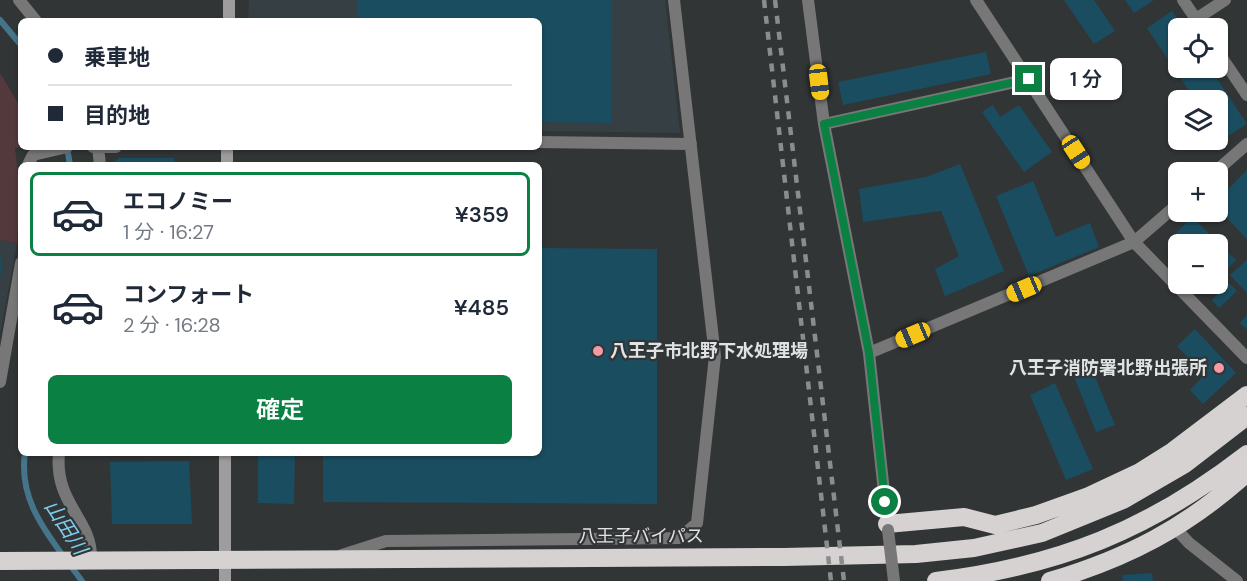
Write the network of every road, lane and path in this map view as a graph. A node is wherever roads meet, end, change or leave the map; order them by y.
1 (19, 0) edge
2 (229, 0) edge
3 (674, 0) edge
4 (808, 0) edge
5 (976, 0) edge
6 (1183, 0) edge
7 (1225, 0) edge
8 (34, 18) edge
9 (229, 18) edge
10 (1195, 18) edge
11 (1206, 18) edge
12 (1228, 67) edge
13 (1029, 79) junction
14 (1247, 95) edge
15 (824, 124) junction
16 (542, 142) edge
17 (691, 144) junction
18 (1247, 144) edge
19 (54, 150) edge
20 (30, 162) edge
21 (1226, 162) edge
22 (1168, 213) edge
23 (1134, 242) junction
24 (18, 280) edge
25 (869, 353) junction
26 (1247, 358) edge
27 (0, 382) edge
28 (1247, 394) edge
29 (1247, 416) edge
30 (1247, 454) edge
31 (59, 456) edge
32 (225, 456) edge
33 (1247, 473) edge
34 (888, 527) junction
35 (1176, 529) junction
36 (87, 558) junction
37 (225, 558) junction
38 (334, 558) junction
39 (2, 559) edge
40 (225, 581) edge
41 (894, 581) edge
42 (936, 581) edge
43 (1050, 581) edge
44 (1237, 581) edge

1 - 8 street
2 - 9 street
3 - 17 street
4 - 15 street
5 - 13 street
6 - 10 street
7 - 11 street
12 - 14 street
13 - 15 street
13 - 23 street
15 - 25 street
16 - 17 street
17 - 38 street
18 - 21 street
19 - 20 street
22 - 23 street
23 - 25 street
23 - 26 street
24 - 27 street
25 - 34 street
28 - 34 highway
29 - 38 highway, 八王子バイパス
30 - 42 highway
31 - 36 street
32 - 37 street
33 - 35 highway
34 - 41 street, bridge
35 - 43 highway
35 - 44 street
36 - 37 highway, 八王子バイパス
36 - 39 highway, 八王子バイパス
37 - 38 highway, 八王子バイパス
37 - 40 street

